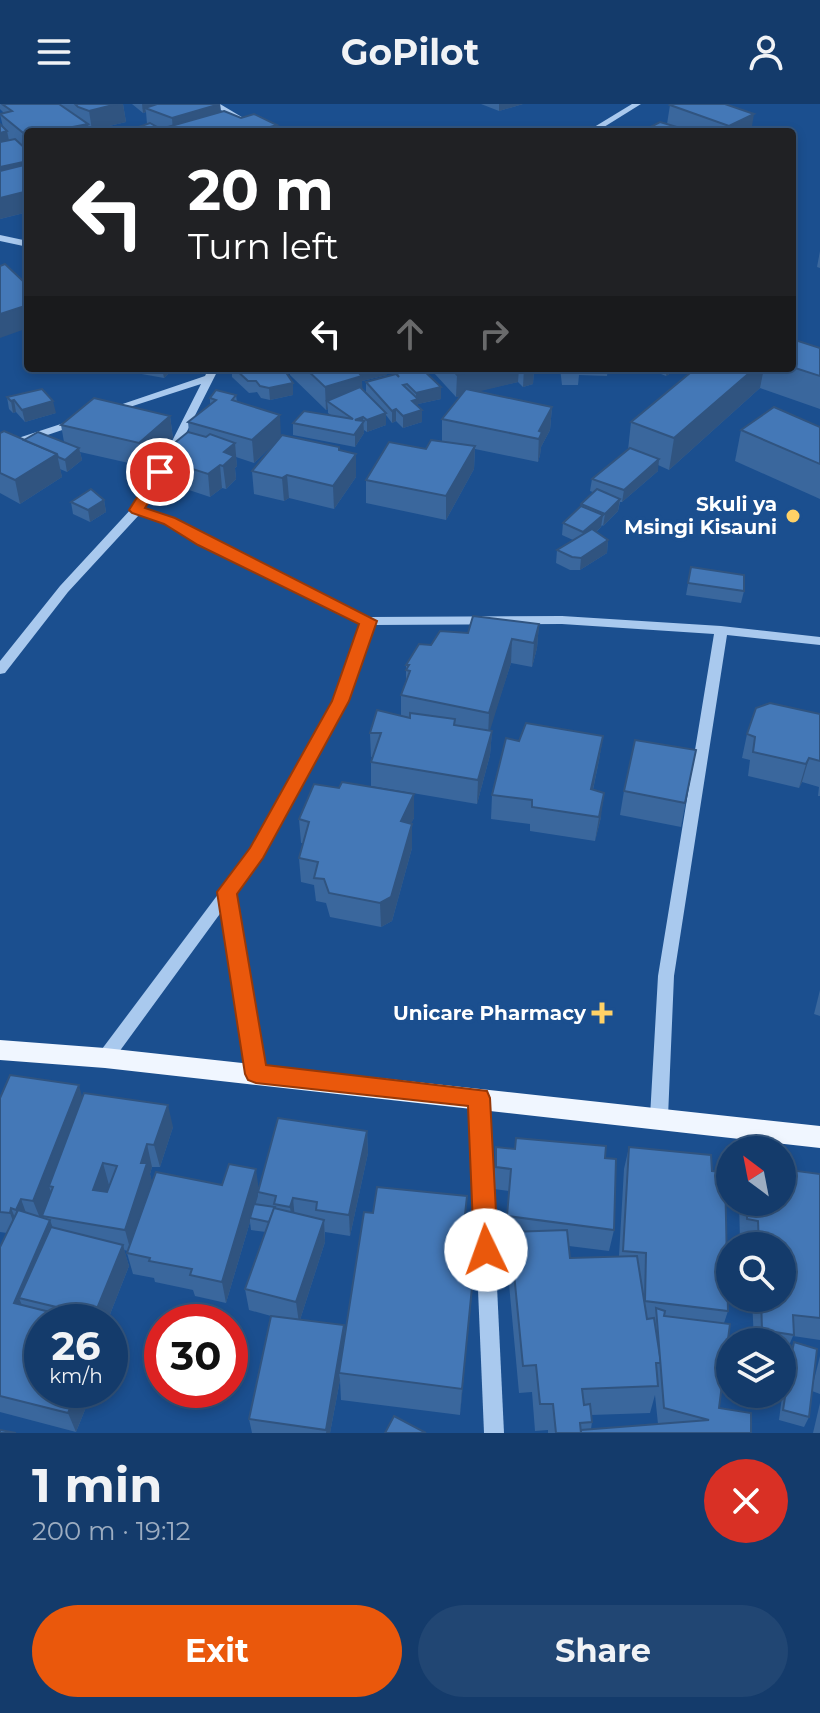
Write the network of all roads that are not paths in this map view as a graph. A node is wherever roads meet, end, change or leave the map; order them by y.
1 (215, 104) edge
2 (637, 104) edge
3 (256, 128) edge
4 (597, 128) edge
5 (0, 238) edge
6 (24, 243) edge
7 (212, 373) edge
8 (0, 448) edge
9 (137, 510) junction
10 (368, 621) junction
11 (721, 630) junction
12 (820, 641) edge
13 (0, 670) edge
14 (227, 892) junction
15 (0, 1050) edge
16 (105, 1058) junction
17 (256, 1074) junction
18 (479, 1098) junction
19 (659, 1117) junction
20 (820, 1137) edge
21 (494, 1433) edge

1 - 3 street
2 - 4 street
5 - 6 street
7 - 8 street
7 - 9 street
9 - 10 street
9 - 13 street
10 - 11 street
10 - 14 street
11 - 12 street
11 - 19 street
14 - 16 street
14 - 17 street
15 - 16 main road
16 - 17 main road
17 - 18 main road
18 - 19 main road
18 - 21 street
19 - 20 main road

